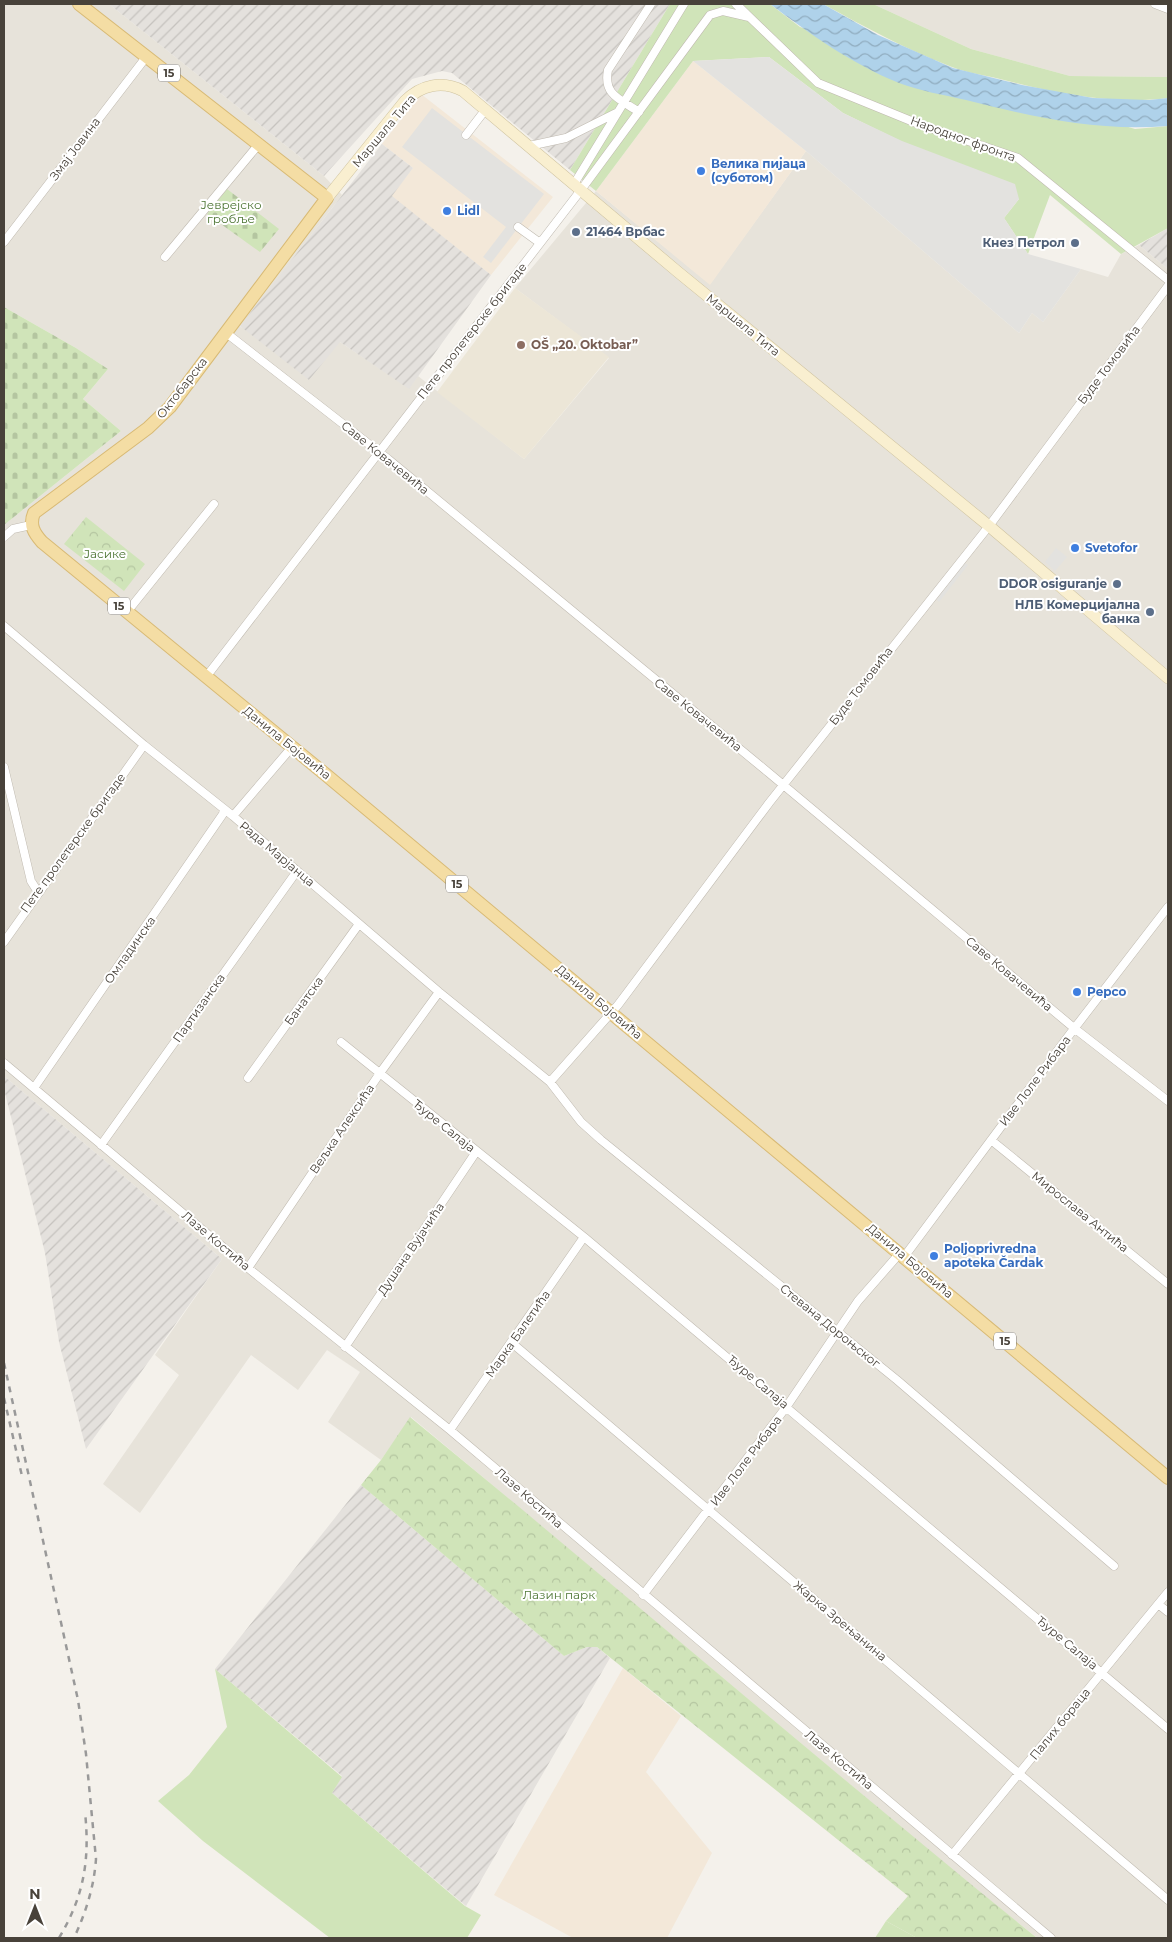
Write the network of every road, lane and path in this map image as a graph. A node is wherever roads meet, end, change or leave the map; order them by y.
1 (79, 4) edge
2 (651, 4) edge
3 (684, 4) edge
4 (736, 4) edge
5 (1155, 4) edge
6 (1168, 9) edge
7 (749, 17) junction
8 (147, 56) junction
9 (624, 102) junction
10 (486, 109) junction
11 (618, 112) junction
12 (639, 112) junction
13 (466, 135) dead end
14 (259, 144) junction
15 (529, 146) junction
16 (578, 187) junction
17 (327, 198) junction
18 (518, 227) dead end
19 (4, 242) edge
20 (540, 243) junction
21 (165, 257) dead end
22 (1168, 280) edge
23 (1168, 286) edge
24 (225, 332) junction
25 (379, 452) junction
26 (214, 504) dead end
27 (32, 525) junction
28 (989, 526) junction
29 (4, 536) edge
30 (127, 612) junction
31 (4, 626) edge
32 (206, 677) junction
33 (1168, 678) edge
34 (144, 745) junction
35 (292, 747) junction
36 (4, 766) edge
37 (783, 785) junction
38 (225, 811) junction
39 (233, 816) junction
40 (297, 871) junction
41 (38, 892) junction
42 (1168, 907) edge
43 (359, 924) junction
44 (4, 942) edge
45 (439, 992) junction
46 (611, 1013) junction
47 (1074, 1028) junction
48 (341, 1042) dead end
49 (4, 1063) edge
50 (380, 1073) junction
51 (248, 1078) dead end
52 (550, 1082) junction
53 (34, 1088) junction
54 (1168, 1101) edge
55 (991, 1140) junction
56 (101, 1145) junction
57 (476, 1152) junction
58 (584, 1237) junction
59 (902, 1255) junction
60 (248, 1268) junction
61 (1168, 1284) edge
62 (836, 1332) junction
63 (512, 1343) junction
64 (345, 1347) junction
65 (787, 1406) junction
66 (450, 1430) junction
67 (1168, 1478) edge
68 (709, 1510) junction
69 (1114, 1566) dead end
70 (1168, 1592) edge
71 (643, 1595) junction
72 (1158, 1604) junction
73 (1168, 1612) edge
74 (1102, 1673) junction
75 (1168, 1729) edge
76 (1020, 1774) junction
77 (952, 1855) junction
78 (1168, 1900) edge
79 (1051, 1938) edge

1 - 8 main road, 15
2 - 9 street
3 - 9 street
4 - 7 street, Народног фронта
5 - 6 street
7 - 12 street, Пете пролетерске бригаде
7 - 22 street, Народног фронта
8 - 14 main road, 15
8 - 19 street, Змај Јовина
9 - 11 street
9 - 12 street
10 - 13 street
10 - 15 street, Маршала Тита
10 - 17 street, Маршала Тита
11 - 15 street
11 - 16 street
12 - 16 street, Пете пролетерске бригаде
14 - 17 main road, 15
14 - 21 street
15 - 16 street, Маршала Тита
16 - 20 street, Пете пролетерске бригаде
16 - 28 street, Маршала Тита
17 - 24 main road, Октобарска
18 - 20 street
20 - 25 street, Пете пролетерске бригаде
23 - 28 street, Буде Томовића
24 - 25 street, Саве Ковачевића
24 - 27 main road, Октобарска
25 - 32 street, Пете пролетерске бригаде
25 - 37 street, Саве Ковачевића
26 - 30 street
27 - 29 street
27 - 30 main road, Данила Бојовића / 15
28 - 33 street, Маршала Тита
28 - 37 street, Буде Томовића
30 - 32 main road, Данила Бојовића / 15
31 - 34 street, Рада Марјанца
32 - 35 main road, Данила Бојовића / 15
34 - 38 street, Рада Марјанца
34 - 41 street, Пете пролетерске бригаде
35 - 39 street
35 - 46 main road, Данила Бојовића / 15
36 - 41 street
37 - 46 street, Буде Томовића
37 - 47 street, Саве Ковачевића
38 - 39 street, Рада Марјанца
38 - 53 street, Омладинска
39 - 40 street, Рада Марјанца
40 - 43 street, Рада Марјанца
40 - 56 street, Партизанска
41 - 44 street, Пете пролетерске бригаде
42 - 47 street, Иве Лоле Рибара
43 - 45 street, Рада Марјанца
43 - 51 street, Банатска
45 - 50 street, Вељка Алексића
45 - 52 street, Рада Марјанца
46 - 52 street, Буде Томовића
46 - 59 main road, Данила Бојовића / 15
47 - 54 street, Саве Ковачевића
47 - 55 street, Иве Лоле Рибара
48 - 50 street, Ђуре Салаја
49 - 53 street, Лазе Костића
50 - 57 street, Ђуре Салаја
50 - 60 street, Вељка Алексића
52 - 62 street, Стевана Дороњског
53 - 56 street, Лазе Костића
55 - 59 street, Иве Лоле Рибара
55 - 61 street, Мирослава Антића
56 - 60 street, Лазе Костића
57 - 58 street, Ђуре Салаја
57 - 64 street, Душана Вујачића
58 - 63 street, Марка Балетића
58 - 65 street, Ђуре Салаја
59 - 62 street, Иве Лоле Рибара
59 - 67 main road, Данила Бојовића / 15
60 - 64 street, Лазе Костића
62 - 65 street, Иве Лоле Рибара
62 - 69 street, Стевана Дороњског
63 - 66 street, Марка Балетића
63 - 68 street, Жарка Зрењанина
64 - 66 street, Лазе Костића
65 - 68 street, Иве Лоле Рибара
65 - 74 street, Ђуре Салаја
66 - 71 street, Лазе Костића
68 - 71 street, Иве Лоле Рибара
68 - 76 street, Жарка Зрењанина
70 - 72 street, Палих бораца
71 - 77 street, Лазе Костића
72 - 73 street
72 - 74 street, Палих бораца
74 - 75 street, Ђуре Салаја
74 - 76 street, Палих бораца
76 - 77 street, Палих бораца
76 - 78 street, Жарка Зрењанина
77 - 79 street, Лазе Костића

